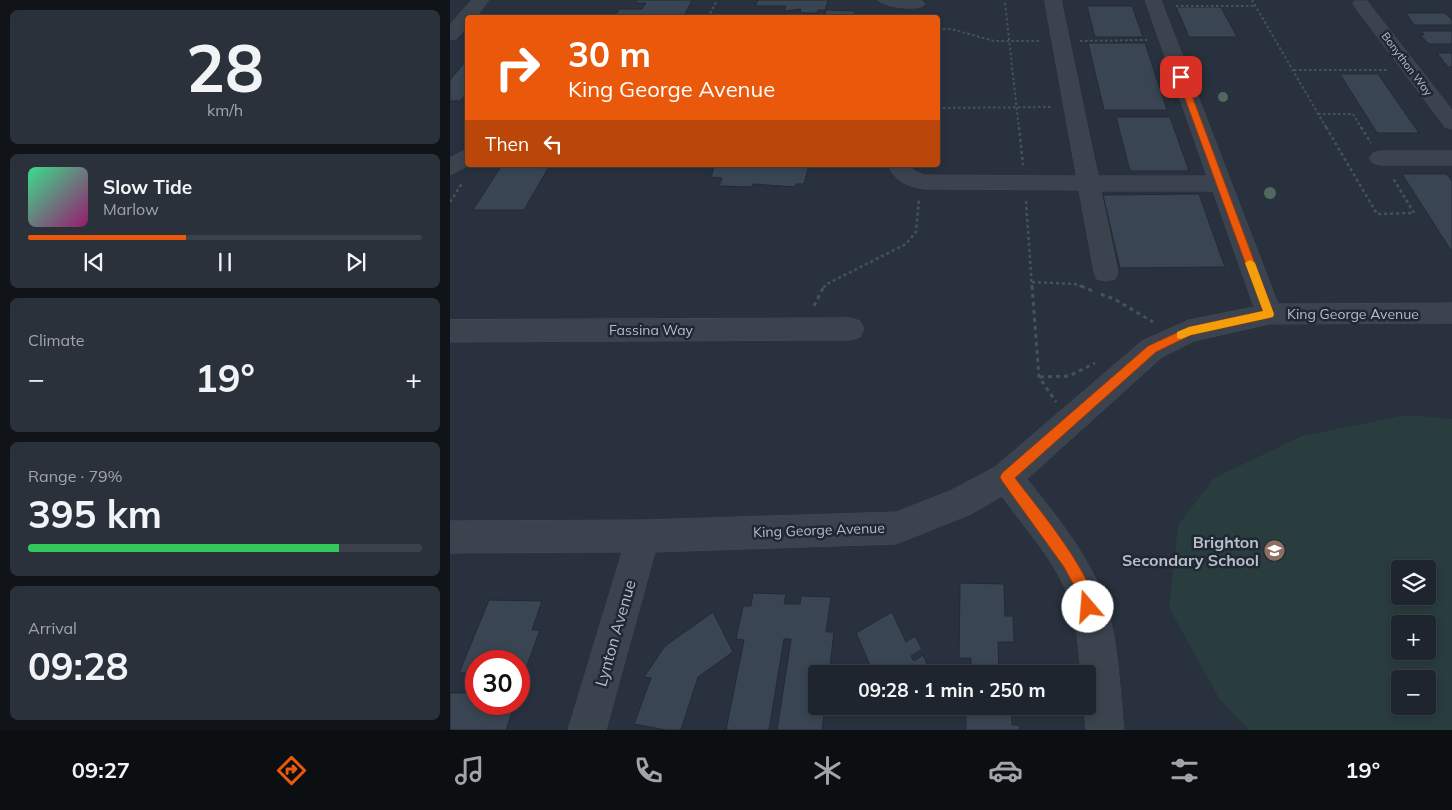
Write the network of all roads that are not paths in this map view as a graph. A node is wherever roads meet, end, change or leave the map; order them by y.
1 (480, 0) edge
2 (886, 0) edge
3 (1053, 0) edge
4 (1162, 3) edge
5 (1361, 4) dead end
6 (918, 7) edge
7 (467, 15) edge
8 (465, 18) edge
9 (450, 35) edge
10 (1452, 123) edge
11 (465, 158) edge
12 (1380, 158) dead end
13 (1452, 158) edge
14 (900, 167) edge
15 (450, 168) edge
16 (1088, 183) junction
17 (1221, 184) junction
18 (1106, 272) dead end
19 (1452, 313) edge
20 (1269, 314) junction
21 (851, 329) dead end
22 (450, 331) edge
23 (1006, 477) junction
24 (643, 536) junction
25 (450, 537) edge
26 (587, 730) edge
27 (1105, 730) edge

1 - 7 street
2 - 6 street
3 - 16 street
4 - 17 street
5 - 10 street, Bonython Way
8 - 9 street
11 - 15 street
12 - 13 street
14 - 16 street
16 - 17 street
16 - 18 street
17 - 20 street
19 - 20 street, King George Avenue
20 - 23 street, King George Avenue
21 - 22 street, Fassina Way
23 - 24 street, King George Avenue
23 - 27 street
24 - 25 street, King George Avenue
24 - 26 street, Lynton Avenue

